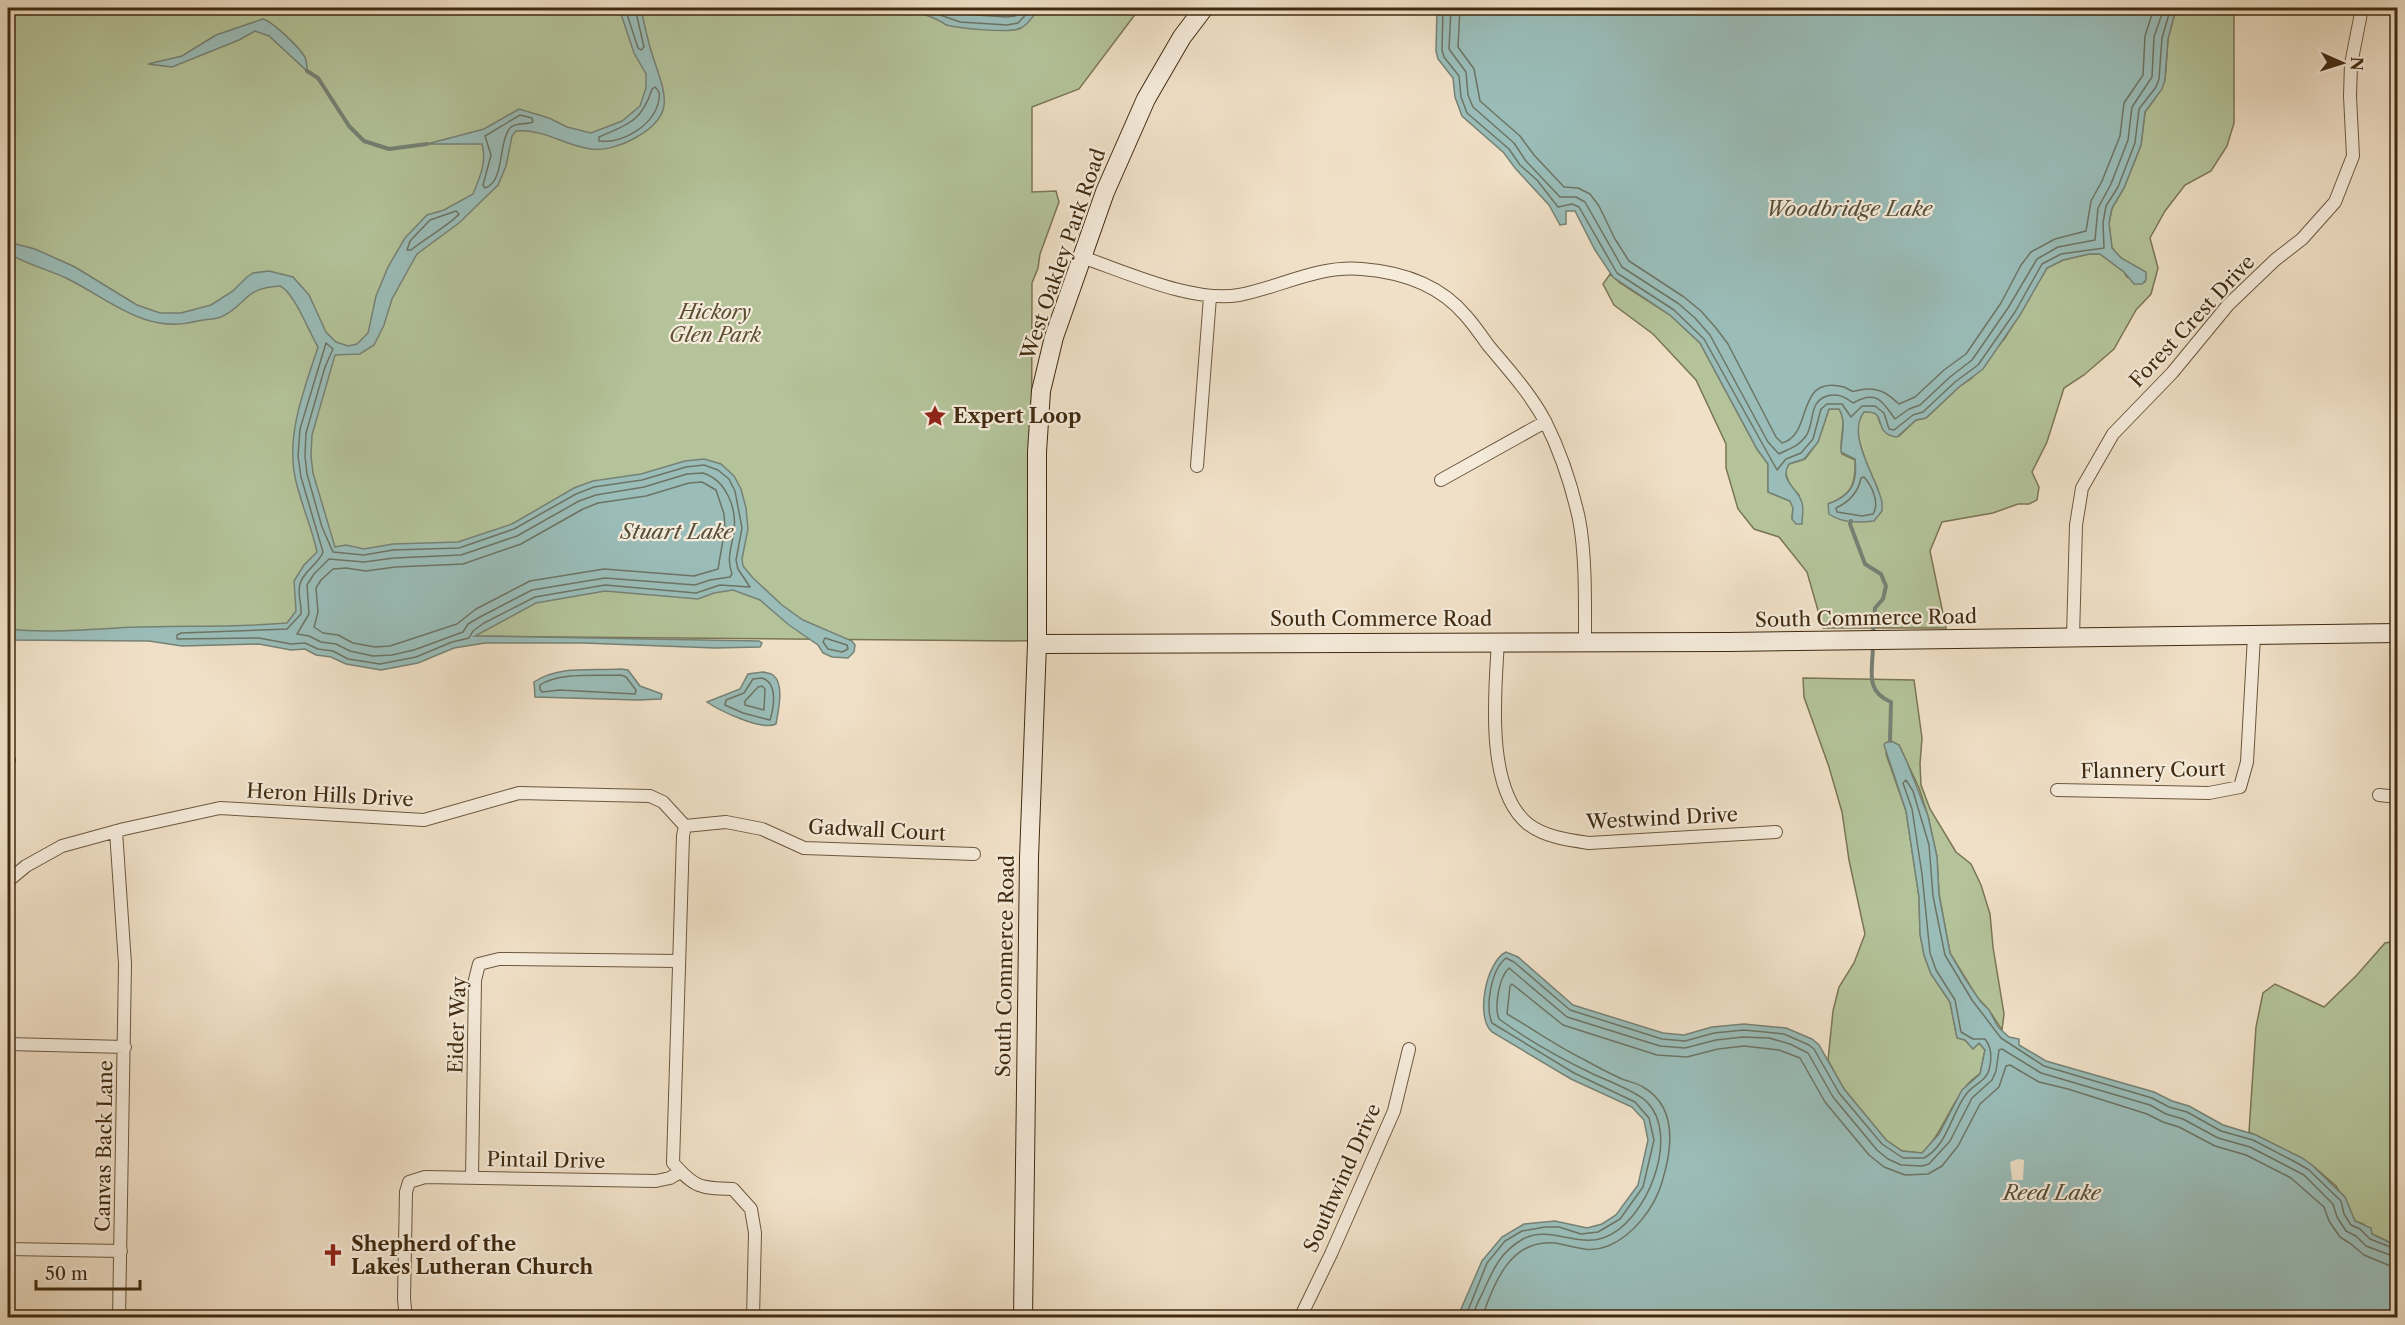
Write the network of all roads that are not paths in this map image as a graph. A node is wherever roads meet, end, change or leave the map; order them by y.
1 (1204, 8) edge
2 (2362, 8) edge
3 (1082, 256) junction
4 (1210, 297) junction
5 (1545, 422) junction
6 (1197, 466) dead end
7 (1441, 480) dead end
8 (2397, 633) edge
9 (2254, 636) junction
10 (2073, 637) junction
11 (1585, 641) junction
12 (1498, 642) junction
13 (1037, 644) junction
14 (2058, 790) dead end
15 (2379, 795) dead end
16 (2397, 797) edge
17 (116, 831) junction
18 (684, 831) junction
19 (1776, 832) dead end
20 (974, 854) dead end
21 (8, 881) edge
22 (678, 961) junction
23 (8, 1044) edge
24 (125, 1047) junction
25 (1409, 1049) dead end
26 (680, 1172) junction
27 (472, 1178) junction
28 (8, 1249) edge
29 (121, 1251) junction
30 (120, 1317) edge
31 (406, 1317) edge
32 (753, 1317) edge
33 (1023, 1317) edge
34 (1300, 1317) edge

1 - 3 street, West Oakley Park Road
2 - 10 street, Forest Crest Drive
3 - 4 street
3 - 13 street, West Oakley Park Road
4 - 5 street
4 - 6 street
5 - 7 street
5 - 11 street
8 - 9 street, South Commerce Road
9 - 10 street, South Commerce Road
9 - 14 street, Flannery Court
10 - 11 street, South Commerce Road
11 - 12 street, South Commerce Road
12 - 13 street, South Commerce Road
12 - 19 street, Westwind Drive
13 - 33 street, South Commerce Road
15 - 16 street
17 - 18 street, Heron Hills Drive
17 - 21 street, Heron Hills Drive
17 - 24 street, Canvas Back Lane
18 - 20 street, Gadwall Court
18 - 22 street
22 - 26 street
22 - 27 street, Eider Way
23 - 24 street
24 - 29 street, Canvas Back Lane
25 - 34 street, Southwind Drive
26 - 27 street, Pintail Drive
26 - 32 street
27 - 31 street, Pintail Drive
28 - 29 street
29 - 30 street, Canvas Back Lane

